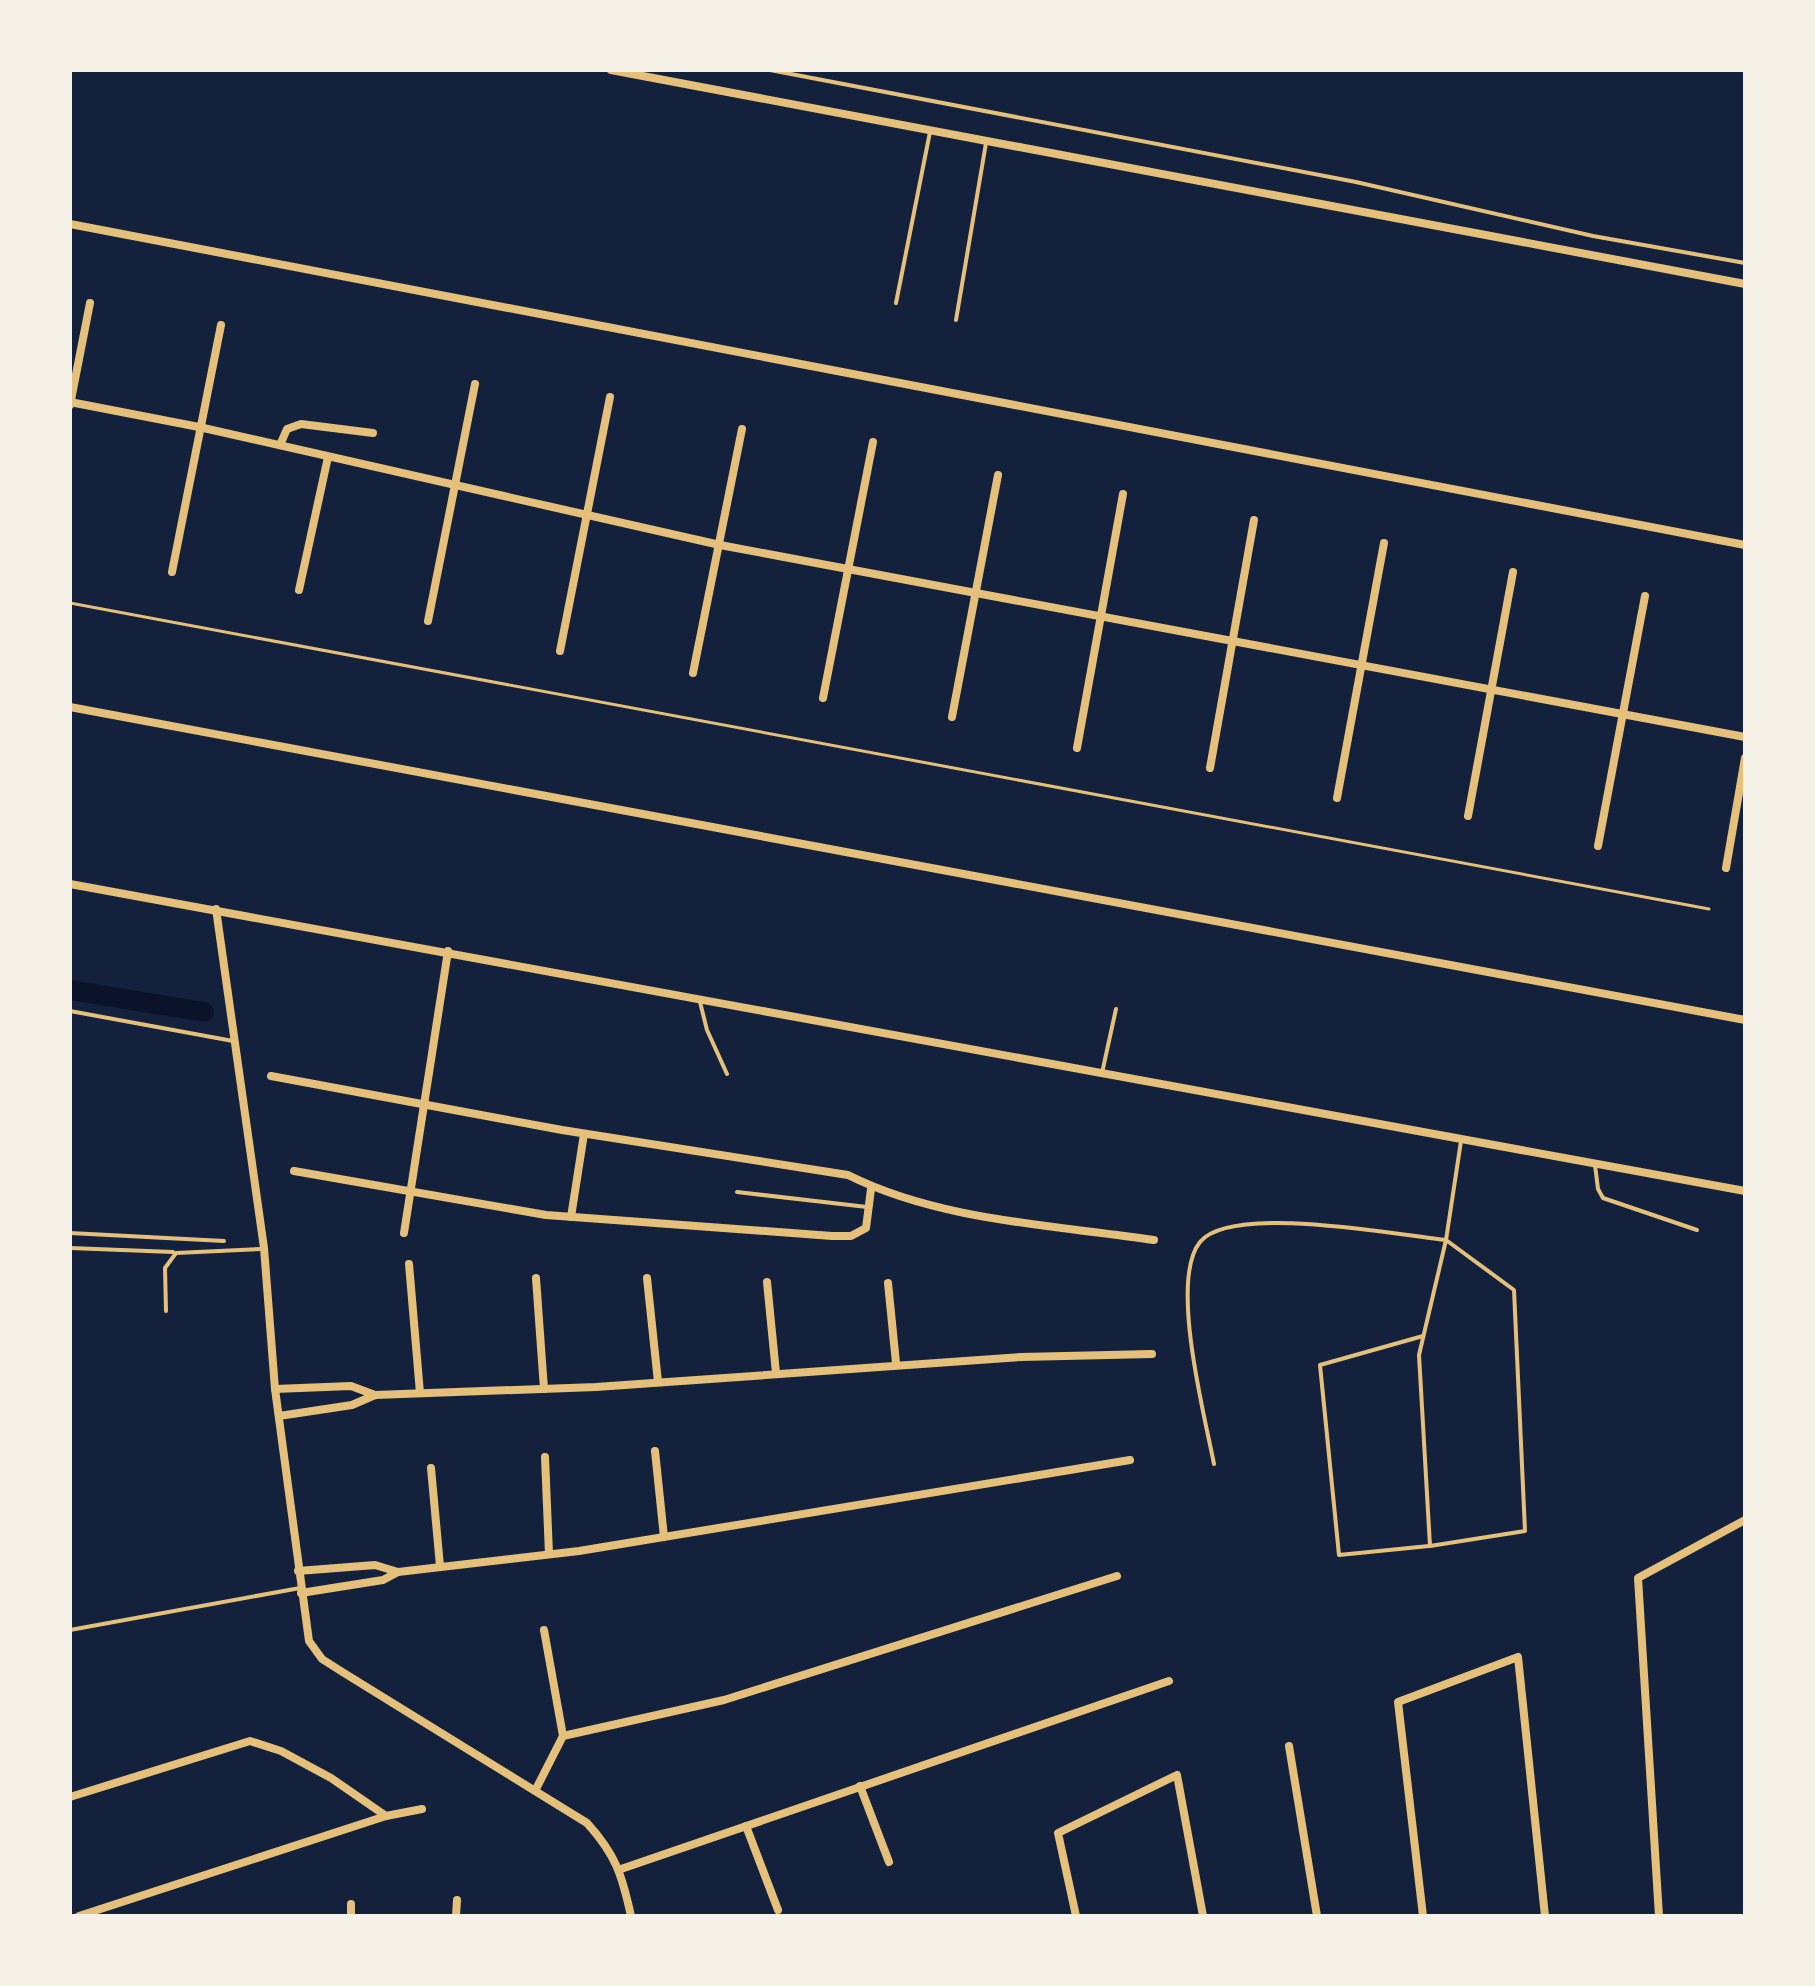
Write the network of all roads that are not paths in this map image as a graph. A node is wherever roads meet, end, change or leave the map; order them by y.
1 (611, 70) edge
2 (770, 70) edge
3 (930, 132) junction
4 (986, 143) junction
5 (70, 224) edge
6 (1745, 263) edge
7 (1745, 284) edge
8 (90, 303) dead end
9 (896, 303) dead end
10 (956, 320) dead end
11 (221, 325) dead end
12 (475, 384) dead end
13 (610, 397) dead end
14 (70, 403) edge
15 (199, 427) junction
16 (742, 429) dead end
17 (373, 433) dead end
18 (873, 442) dead end
19 (280, 445) junction
20 (328, 457) junction
21 (998, 475) dead end
22 (454, 487) junction
23 (1123, 494) dead end
24 (585, 517) junction
25 (1254, 520) dead end
26 (1384, 543) dead end
27 (720, 545) junction
28 (1745, 545) edge
29 (848, 569) junction
30 (172, 572) dead end
31 (1513, 572) dead end
32 (299, 590) dead end
33 (976, 592) junction
34 (1645, 596) dead end
35 (1104, 615) junction
36 (428, 621) dead end
37 (1231, 641) junction
38 (560, 651) dead end
39 (1361, 665) junction
40 (693, 673) dead end
41 (1491, 691) junction
42 (823, 698) dead end
43 (70, 707) edge
44 (1623, 715) junction
45 (952, 717) dead end
46 (1745, 737) edge
47 (1077, 748) dead end
48 (1745, 758) edge
49 (1210, 768) dead end
50 (1337, 798) dead end
51 (1468, 816) dead end
52 (1598, 846) dead end
53 (1726, 868) dead end
54 (70, 884) edge
55 (216, 909) junction
56 (448, 951) junction
57 (698, 997) junction
58 (1116, 1009) dead end
59 (70, 1011) edge
60 (1745, 1020) edge
61 (235, 1041) junction
62 (1102, 1073) junction
63 (727, 1074) dead end
64 (271, 1076) dead end
65 (424, 1104) junction
66 (584, 1134) junction
67 (1461, 1141) junction
68 (1595, 1164) junction
69 (294, 1171) dead end
70 (871, 1189) junction
71 (410, 1191) junction
72 (1745, 1191) edge
73 (737, 1192) dead end
74 (869, 1207) junction
75 (571, 1217) junction
76 (1697, 1230) dead end
77 (70, 1233) edge
78 (404, 1233) dead end
79 (1154, 1240) dead end
80 (1446, 1240) junction
81 (224, 1241) dead end
82 (70, 1248) edge
83 (264, 1248) junction
84 (176, 1253) junction
85 (409, 1264) dead end
86 (536, 1278) dead end
87 (647, 1278) dead end
88 (767, 1282) dead end
89 (888, 1283) dead end
90 (166, 1311) dead end
91 (1423, 1336) junction
92 (1152, 1354) dead end
93 (896, 1363) junction
94 (776, 1373) junction
95 (658, 1382) junction
96 (275, 1389) junction
97 (544, 1389) junction
98 (420, 1393) junction
99 (375, 1395) junction
100 (279, 1416) junction
101 (655, 1451) dead end
102 (545, 1457) dead end
103 (1130, 1460) dead end
104 (1214, 1464) dead end
105 (431, 1468) dead end
106 (1745, 1520) edge
107 (664, 1537) junction
108 (1430, 1546) junction
109 (549, 1554) junction
110 (440, 1566) junction
111 (298, 1571) junction
112 (398, 1572) junction
113 (1117, 1576) dead end
114 (300, 1591) junction
115 (70, 1630) edge
116 (544, 1630) dead end
117 (1169, 1681) dead end
118 (563, 1736) junction
119 (1289, 1746) dead end
120 (860, 1786) junction
121 (536, 1789) junction
122 (70, 1797) edge
123 (422, 1809) dead end
124 (386, 1816) junction
125 (746, 1826) junction
126 (889, 1862) dead end
127 (621, 1869) junction
128 (457, 1900) dead end
129 (351, 1904) dead end
130 (778, 1910) dead end
131 (79, 1916) edge
132 (351, 1916) edge
133 (456, 1916) edge
134 (631, 1916) edge
135 (1076, 1916) edge
136 (1203, 1916) edge
137 (1317, 1916) edge
138 (1423, 1916) edge
139 (1545, 1916) edge
140 (1659, 1916) edge

1 - 3 street
2 - 6 lane
3 - 4 street
3 - 9 lane
4 - 7 street
4 - 10 lane
5 - 28 street
8 - 14 street
11 - 15 street
12 - 22 street
13 - 24 street
14 - 15 street
15 - 19 street
15 - 30 street
16 - 27 street
17 - 19 street
18 - 29 street
19 - 20 street
20 - 22 street
20 - 32 street
21 - 33 street
22 - 24 street
22 - 36 street
23 - 35 street
24 - 27 street
24 - 38 street
25 - 37 street
26 - 39 street
27 - 29 street
27 - 40 street
29 - 33 street
29 - 42 street
31 - 41 street
33 - 35 street
33 - 45 street
34 - 44 street
35 - 37 street
35 - 47 street
37 - 39 street
37 - 49 street
39 - 41 street
39 - 50 street
41 - 44 street
41 - 51 street
43 - 60 street
44 - 46 street
44 - 52 street
48 - 53 street
54 - 55 street
55 - 56 street
55 - 61 street
56 - 57 street
56 - 65 street
57 - 62 street
57 - 63 lane
58 - 62 lane
59 - 61 lane
61 - 83 street
62 - 67 street
64 - 65 street
65 - 66 street
65 - 71 street
66 - 70 street
66 - 75 street
67 - 68 street
67 - 80 lane
68 - 72 street
68 - 76 lane
69 - 71 street
70 - 74 street
70 - 79 street
71 - 75 street
71 - 78 street
73 - 74 lane
74 - 75 street
77 - 81 lane
80 - 91 lane
80 - 104 lane
80 - 108 lane
82 - 84 lane
83 - 84 lane
83 - 96 street
84 - 90 lane
85 - 98 street
86 - 97 street
87 - 95 street
88 - 94 street
89 - 93 street
91 - 108 lane
91 - 108 lane
92 - 93 street
93 - 94 street
94 - 95 street
95 - 97 street
96 - 99 street
96 - 100 street
97 - 98 street
98 - 99 street
99 - 100 street
100 - 111 street
101 - 107 street
102 - 109 street
103 - 107 street
105 - 110 street
106 - 140 street
107 - 109 street
109 - 110 street
110 - 112 street
111 - 112 street
111 - 114 street
112 - 114 street
113 - 118 street
114 - 115 lane
114 - 121 street
116 - 118 street
117 - 120 street
118 - 121 street
119 - 137 street
120 - 125 street
120 - 126 street
121 - 127 street
122 - 124 street
123 - 124 street
124 - 131 street
125 - 127 street
125 - 130 street
127 - 134 street
128 - 133 street
129 - 132 street
135 - 136 street
138 - 139 street

